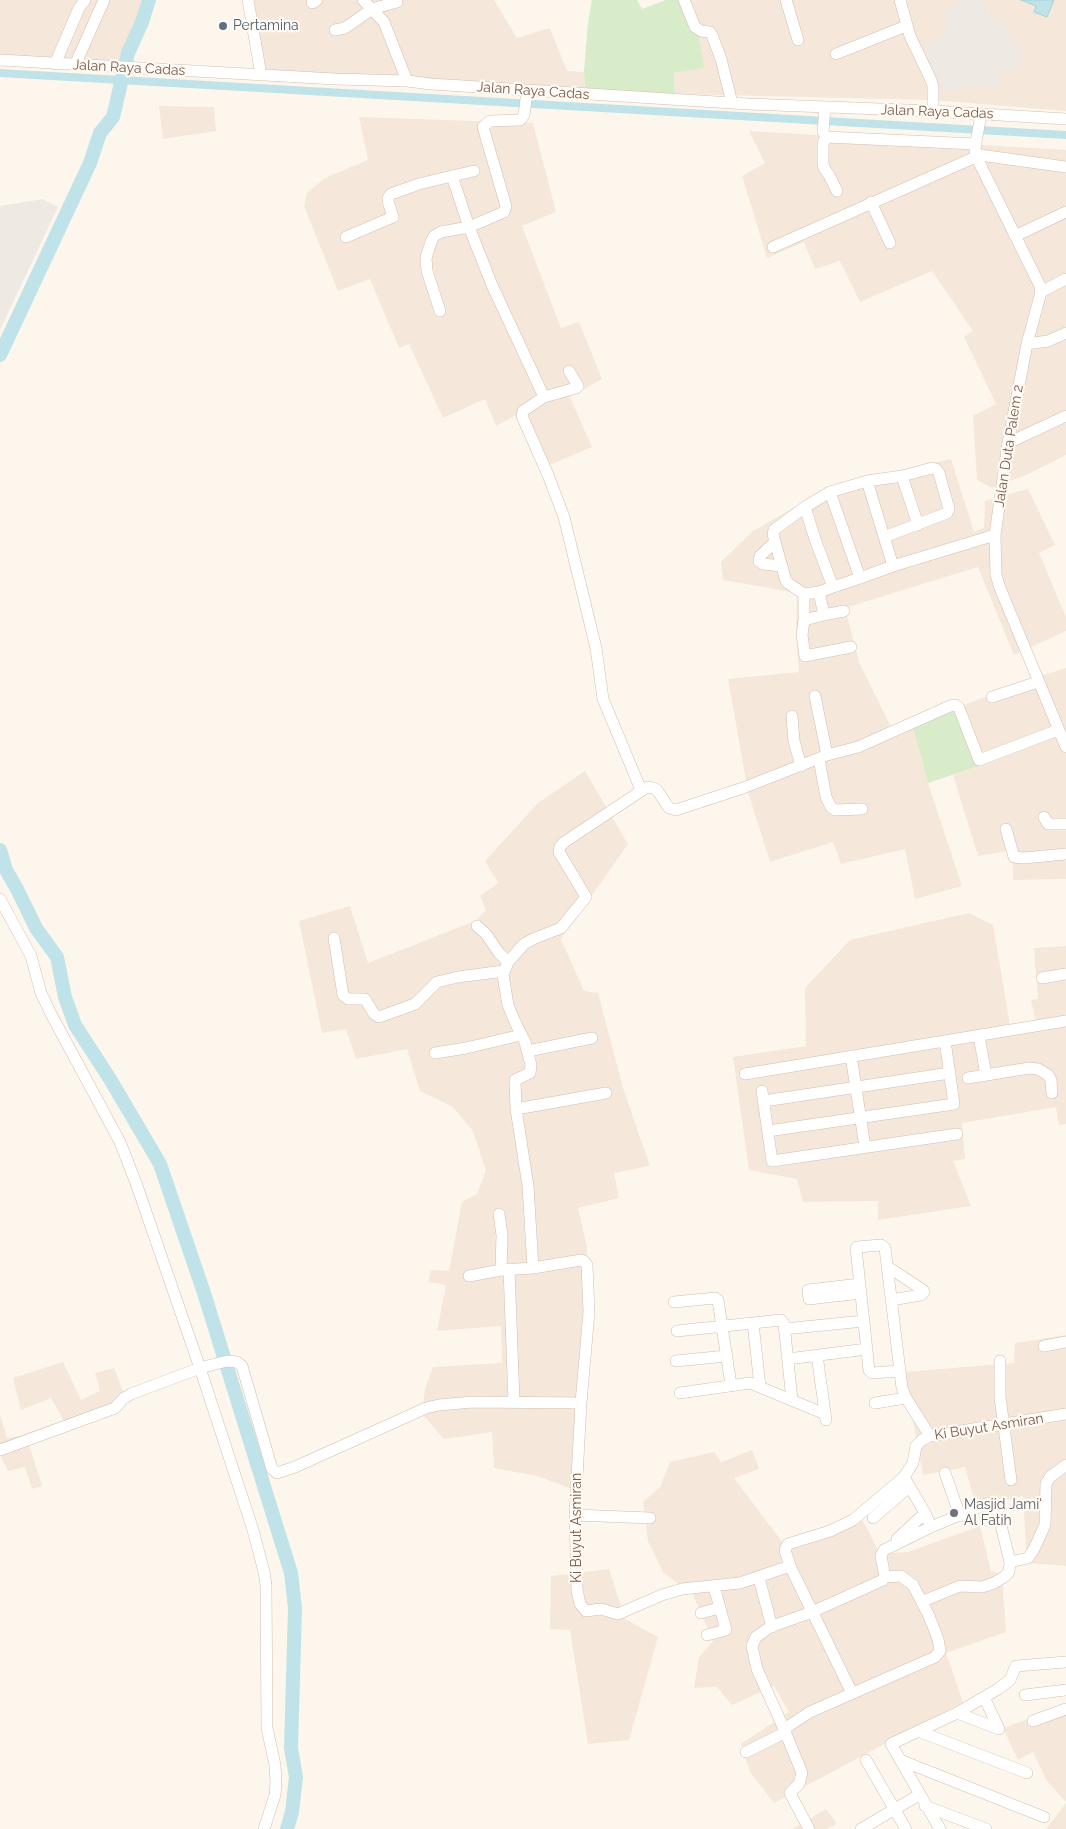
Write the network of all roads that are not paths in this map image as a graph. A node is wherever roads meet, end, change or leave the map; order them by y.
1 (104, 0) edge
2 (248, 0) edge
3 (362, 0) edge
4 (684, 0) edge
5 (786, 0) edge
6 (900, 0) edge
7 (397, 2) dead end
8 (82, 4) edge
9 (372, 9) junction
10 (97, 14) junction
11 (906, 26) junction
12 (335, 30) dead end
13 (798, 40) dead end
14 (836, 54) dead end
15 (0, 60) edge
16 (56, 64) junction
17 (75, 65) junction
18 (261, 75) junction
19 (407, 81) junction
20 (527, 93) junction
21 (732, 103) junction
22 (824, 110) junction
23 (934, 111) junction
24 (980, 116) junction
25 (1066, 119) edge
26 (825, 134) junction
27 (976, 147) junction
28 (1066, 167) edge
29 (474, 171) dead end
30 (452, 176) junction
31 (837, 192) dead end
32 (871, 202) junction
33 (1066, 212) edge
34 (469, 227) junction
35 (1016, 236) junction
36 (346, 237) dead end
37 (890, 243) dead end
38 (773, 247) dead end
39 (1066, 279) edge
40 (1042, 292) junction
41 (440, 311) dead end
42 (1066, 333) edge
43 (1027, 344) junction
44 (570, 371) dead end
45 (544, 396) junction
46 (1066, 416) edge
47 (1008, 443) junction
48 (902, 476) junction
49 (867, 481) junction
50 (830, 492) junction
51 (805, 507) junction
52 (918, 525) junction
53 (995, 535) junction
54 (884, 537) junction
55 (775, 542) junction
56 (781, 566) junction
57 (893, 566) junction
58 (860, 578) junction
59 (833, 587) junction
60 (819, 592) junction
61 (804, 594) junction
62 (844, 611) dead end
63 (824, 615) junction
64 (804, 620) junction
65 (851, 647) dead end
66 (1038, 682) junction
67 (815, 696) dead end
68 (992, 697) dead end
69 (792, 716) dead end
70 (1063, 738) edge
71 (823, 757) junction
72 (801, 766) junction
73 (641, 790) junction
74 (862, 809) dead end
75 (1044, 817) dead end
76 (1066, 824) edge
77 (1006, 829) dead end
78 (1066, 854) edge
79 (0, 899) edge
80 (477, 926) dead end
81 (334, 938) dead end
82 (506, 967) junction
83 (1066, 974) edge
84 (1042, 978) dead end
85 (1066, 1021) edge
86 (521, 1034) junction
87 (979, 1036) junction
88 (592, 1038) dead end
89 (945, 1041) junction
90 (528, 1051) junction
91 (435, 1053) dead end
92 (851, 1056) junction
93 (950, 1073) junction
94 (745, 1074) dead end
95 (986, 1075) junction
96 (968, 1078) dead end
97 (856, 1087) junction
98 (606, 1093) dead end
99 (1052, 1093) dead end
100 (516, 1109) junction
101 (861, 1117) junction
102 (768, 1131) junction
103 (957, 1134) dead end
104 (865, 1147) junction
105 (499, 1214) dead end
106 (888, 1267) junction
107 (533, 1268) junction
108 (505, 1269) junction
109 (469, 1276) dead end
110 (891, 1300) junction
111 (674, 1302) dead end
112 (864, 1321) junction
113 (753, 1323) junction
114 (722, 1326) junction
115 (784, 1329) junction
116 (677, 1331) dead end
117 (1066, 1342) edge
118 (1044, 1346) dead end
119 (867, 1349) junction
120 (817, 1355) junction
121 (726, 1356) junction
122 (788, 1359) junction
123 (676, 1361) dead end
124 (1000, 1361) dead end
125 (204, 1367) junction
126 (899, 1371) junction
127 (731, 1385) junction
128 (760, 1386) junction
129 (680, 1393) dead end
130 (906, 1398) junction
131 (792, 1400) junction
132 (514, 1402) junction
133 (581, 1403) junction
134 (875, 1403) dead end
135 (1066, 1414) edge
136 (1003, 1425) junction
137 (930, 1436) junction
138 (0, 1450) edge
139 (1066, 1465) edge
140 (945, 1473) dead end
141 (1011, 1480) dead end
142 (907, 1482) junction
143 (925, 1513) junction
144 (575, 1515) junction
145 (960, 1516) junction
146 (650, 1518) dead end
147 (873, 1518) dead end
148 (931, 1527) junction
149 (890, 1546) junction
150 (1011, 1562) junction
151 (790, 1566) junction
152 (759, 1578) junction
153 (885, 1578) junction
154 (714, 1586) junction
155 (923, 1601) junction
156 (719, 1608) junction
157 (701, 1612) dead end
158 (812, 1612) junction
159 (772, 1627) junction
160 (708, 1635) dead end
161 (1066, 1662) edge
162 (1065, 1690) edge
163 (852, 1693) junction
164 (984, 1697) junction
165 (1027, 1699) dead end
166 (1066, 1709) edge
167 (957, 1713) junction
168 (1034, 1721) dead end
169 (785, 1731) junction
170 (918, 1732) junction
171 (746, 1752) dead end
172 (866, 1760) dead end
173 (900, 1760) junction
174 (1027, 1773) dead end
175 (919, 1795) junction
176 (926, 1806) junction
177 (894, 1809) junction
178 (1044, 1817) dead end
179 (264, 1829) edge
180 (809, 1829) edge
181 (861, 1829) edge
182 (906, 1829) edge
183 (940, 1829) edge
184 (986, 1829) edge

1 - 10 street
2 - 18 street
3 - 9 street
4 - 21 street
5 - 13 street
6 - 11 street
7 - 9 street
8 - 10 street
8 - 16 street
9 - 12 street
9 - 19 street
10 - 17 street
11 - 14 street
11 - 23 street
15 - 16 street, Jalan Raya Cadas
16 - 17 street, Jalan Raya Cadas
17 - 18 street, Jalan Raya Cadas
18 - 19 street, Jalan Raya Cadas
19 - 20 street, Jalan Raya Cadas
20 - 21 street, Jalan Raya Cadas
20 - 34 street
21 - 22 street, Jalan Raya Cadas
22 - 23 street, Jalan Raya Cadas
22 - 26 street
23 - 24 street, Jalan Raya Cadas
24 - 25 street, Jalan Raya Cadas
24 - 27 street
26 - 27 street
26 - 31 street
27 - 28 street
27 - 32 street
27 - 35 street
29 - 30 street
30 - 34 street
30 - 36 street
32 - 37 street
32 - 38 street
33 - 35 street
34 - 41 street
34 - 45 street
35 - 40 street
39 - 40 street
40 - 43 street, Jalan Duta Palem 2
42 - 43 street
43 - 47 street, Jalan Duta Palem 2
44 - 45 street
45 - 73 street
46 - 47 street
47 - 53 street, Jalan Duta Palem 2
48 - 49 street
48 - 52 street
48 - 52 street
49 - 50 street
49 - 54 street
50 - 51 street
50 - 58 street
51 - 55 street
51 - 59 street
52 - 54 street
53 - 57 street
53 - 66 street, Jalan Duta Palem 2
54 - 57 street
55 - 56 street
55 - 56 street
56 - 61 street
57 - 58 street
58 - 59 street
59 - 60 street
60 - 61 street
60 - 63 street
61 - 64 street
62 - 63 street
63 - 64 street
64 - 65 street
66 - 68 street
66 - 70 street, Jalan Duta Palem 2
67 - 71 street
69 - 72 street
70 - 71 street
71 - 72 street
71 - 74 street
72 - 73 street
73 - 82 street
75 - 76 street
77 - 78 street
79 - 125 street
80 - 82 street
81 - 82 street
82 - 86 street
83 - 84 street
85 - 87 street
86 - 90 street
86 - 91 street
87 - 89 street
87 - 95 street
88 - 90 street
89 - 92 street
89 - 93 street
90 - 100 street
92 - 94 street
92 - 97 street
93 - 97 street
93 - 101 street
95 - 96 street
95 - 99 street
97 - 101 street
97 - 102 street
98 - 100 street
100 - 107 street
101 - 102 street
101 - 104 street
102 - 104 street
103 - 104 street
105 - 108 street
106 - 110 street
106 - 110 street
106 - 112 street
107 - 108 street, Ki Buyut Asmiran
107 - 133 street, Ki Buyut Asmiran
108 - 109 street, Ki Buyut Asmiran
108 - 132 street
110 - 126 street
111 - 114 street
112 - 115 street
112 - 119 street
113 - 114 street
113 - 115 street
113 - 128 street
114 - 116 street
114 - 121 street
115 - 122 street
117 - 118 street
119 - 120 street
119 - 126 street
120 - 122 street
120 - 131 street
121 - 123 street
121 - 127 street
122 - 131 street
124 - 136 street
125 - 132 street
125 - 138 street
125 - 179 street
126 - 130 street
127 - 128 street
127 - 129 street
128 - 131 street
130 - 134 street
130 - 137 street
132 - 133 street
133 - 144 street, Ki Buyut Asmiran
135 - 136 street, Ki Buyut Asmiran
136 - 137 street, Ki Buyut Asmiran
136 - 141 street
137 - 142 street, Ki Buyut Asmiran
139 - 150 street
140 - 145 street
142 - 143 street
142 - 147 street
142 - 151 street, Ki Buyut Asmiran
143 - 148 street
143 - 149 street
144 - 146 street
144 - 154 street, Ki Buyut Asmiran
145 - 148 street
145 - 150 street
148 - 149 street
149 - 153 street
150 - 155 street
151 - 152 street, Ki Buyut Asmiran
151 - 158 street
152 - 154 street, Ki Buyut Asmiran
152 - 159 street
153 - 155 street
153 - 158 street
154 - 156 street
155 - 163 street
156 - 157 street
156 - 160 street
158 - 159 street
158 - 163 street
159 - 169 street
161 - 164 street
162 - 165 street
163 - 169 street
164 - 167 street
164 - 167 street
166 - 168 street
167 - 170 street
169 - 171 street
169 - 180 street
170 - 173 street
170 - 174 street
172 - 177 street
173 - 175 street
173 - 178 street
175 - 176 street
175 - 177 street
176 - 183 street
176 - 184 street
177 - 181 street
177 - 182 street

